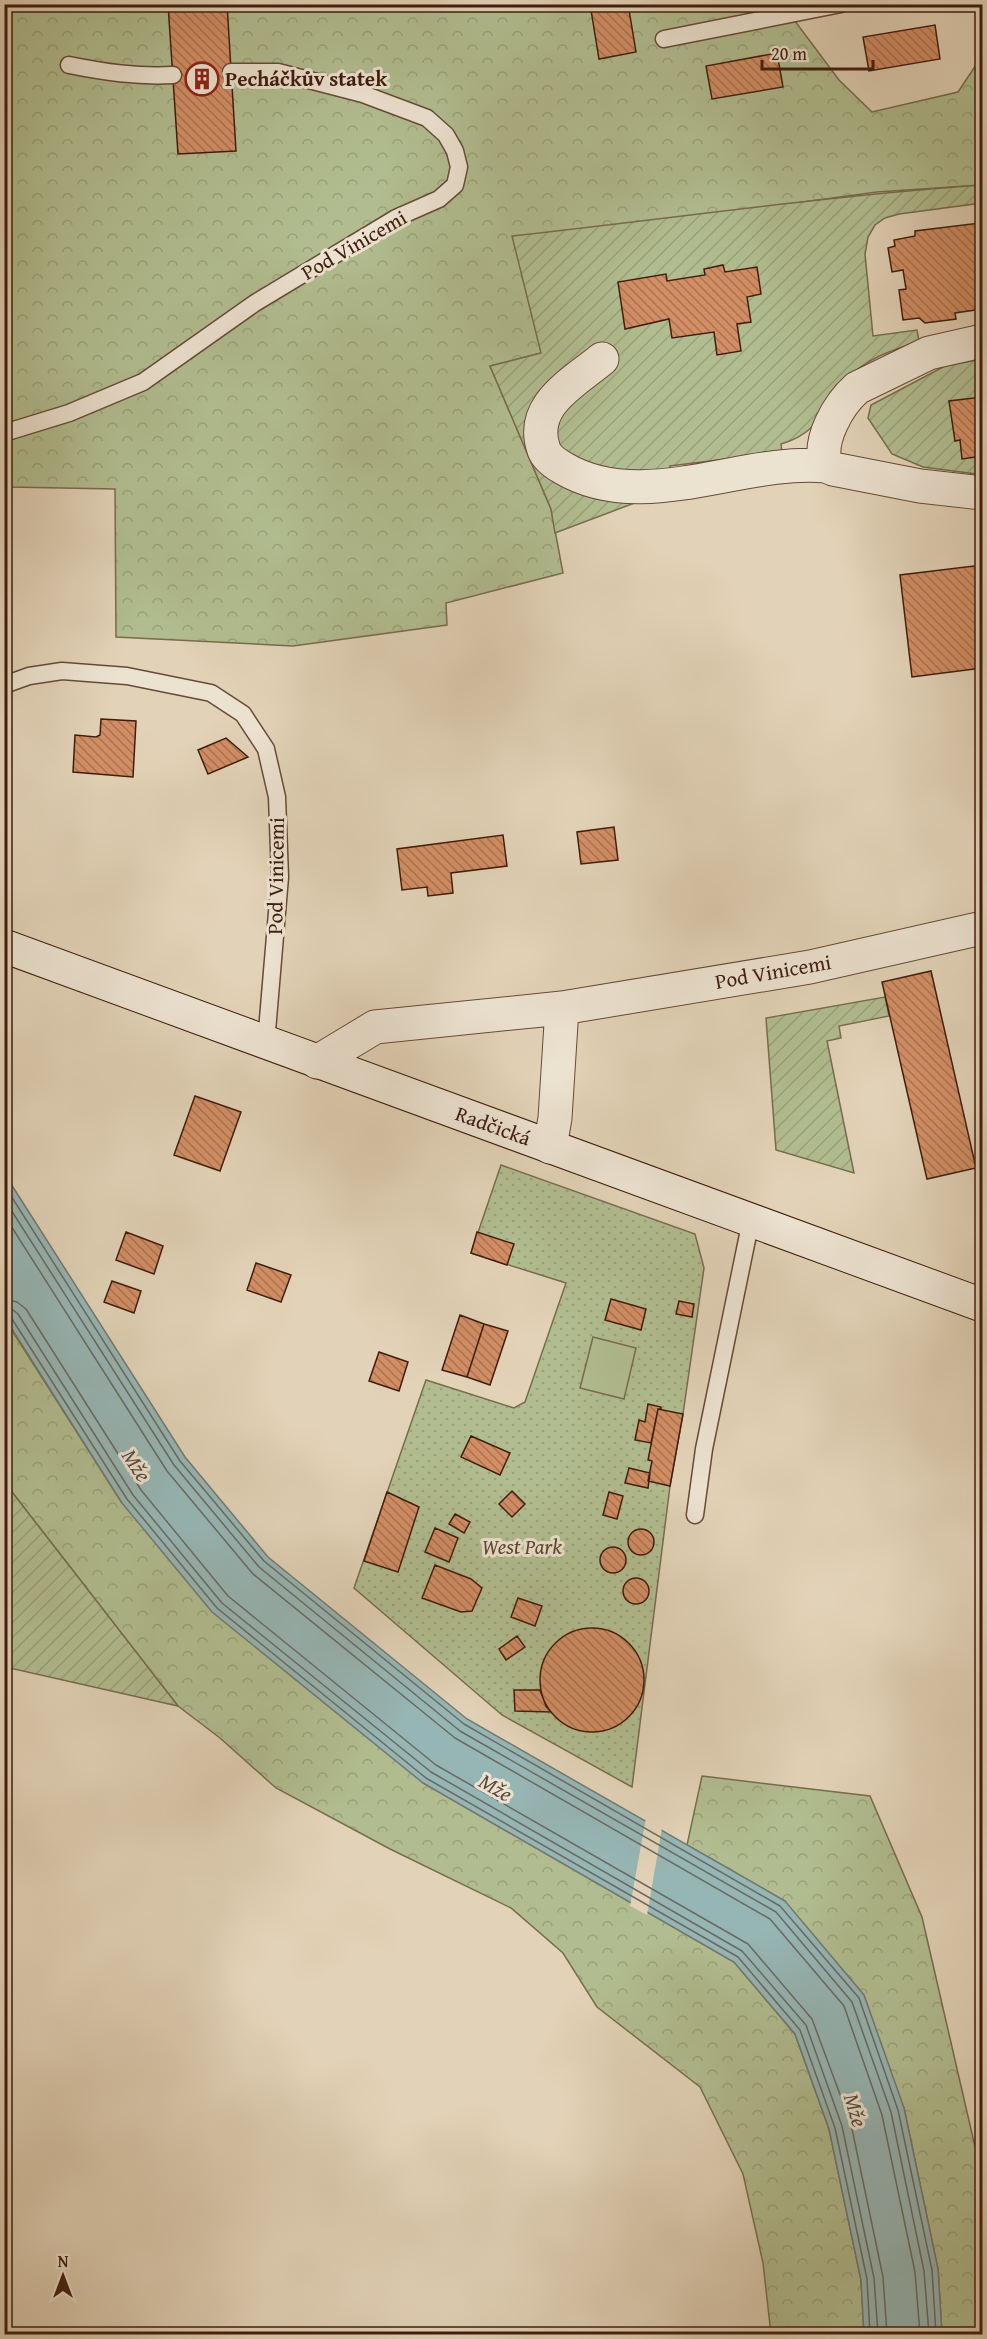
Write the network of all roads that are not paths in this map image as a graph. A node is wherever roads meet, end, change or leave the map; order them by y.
1 (842, 4) edge
2 (664, 39) dead end
3 (69, 65) dead end
4 (231, 72) dead end
5 (173, 75) dead end
6 (982, 341) edge
7 (602, 359) dead end
8 (4, 433) edge
9 (826, 466) junction
10 (982, 493) edge
11 (4, 685) edge
12 (982, 928) edge
13 (4, 946) edge
14 (562, 1008) junction
15 (266, 1043) junction
16 (317, 1062) junction
17 (550, 1147) junction
18 (751, 1220) junction
19 (982, 1305) edge
20 (695, 1515) dead end

1 - 2 lane
3 - 5 lane
4 - 8 lane, Pod Vinicemi
6 - 9 street
7 - 9 street
9 - 10 street
11 - 15 lane, Pod Vinicemi
12 - 14 street, Pod Vinicemi
13 - 15 street, Radčická
14 - 16 street, Pod Vinicemi
14 - 17 street
15 - 16 street, Radčická
16 - 17 street, Radčická
17 - 18 street, Radčická
18 - 19 street, Radčická
18 - 20 lane

